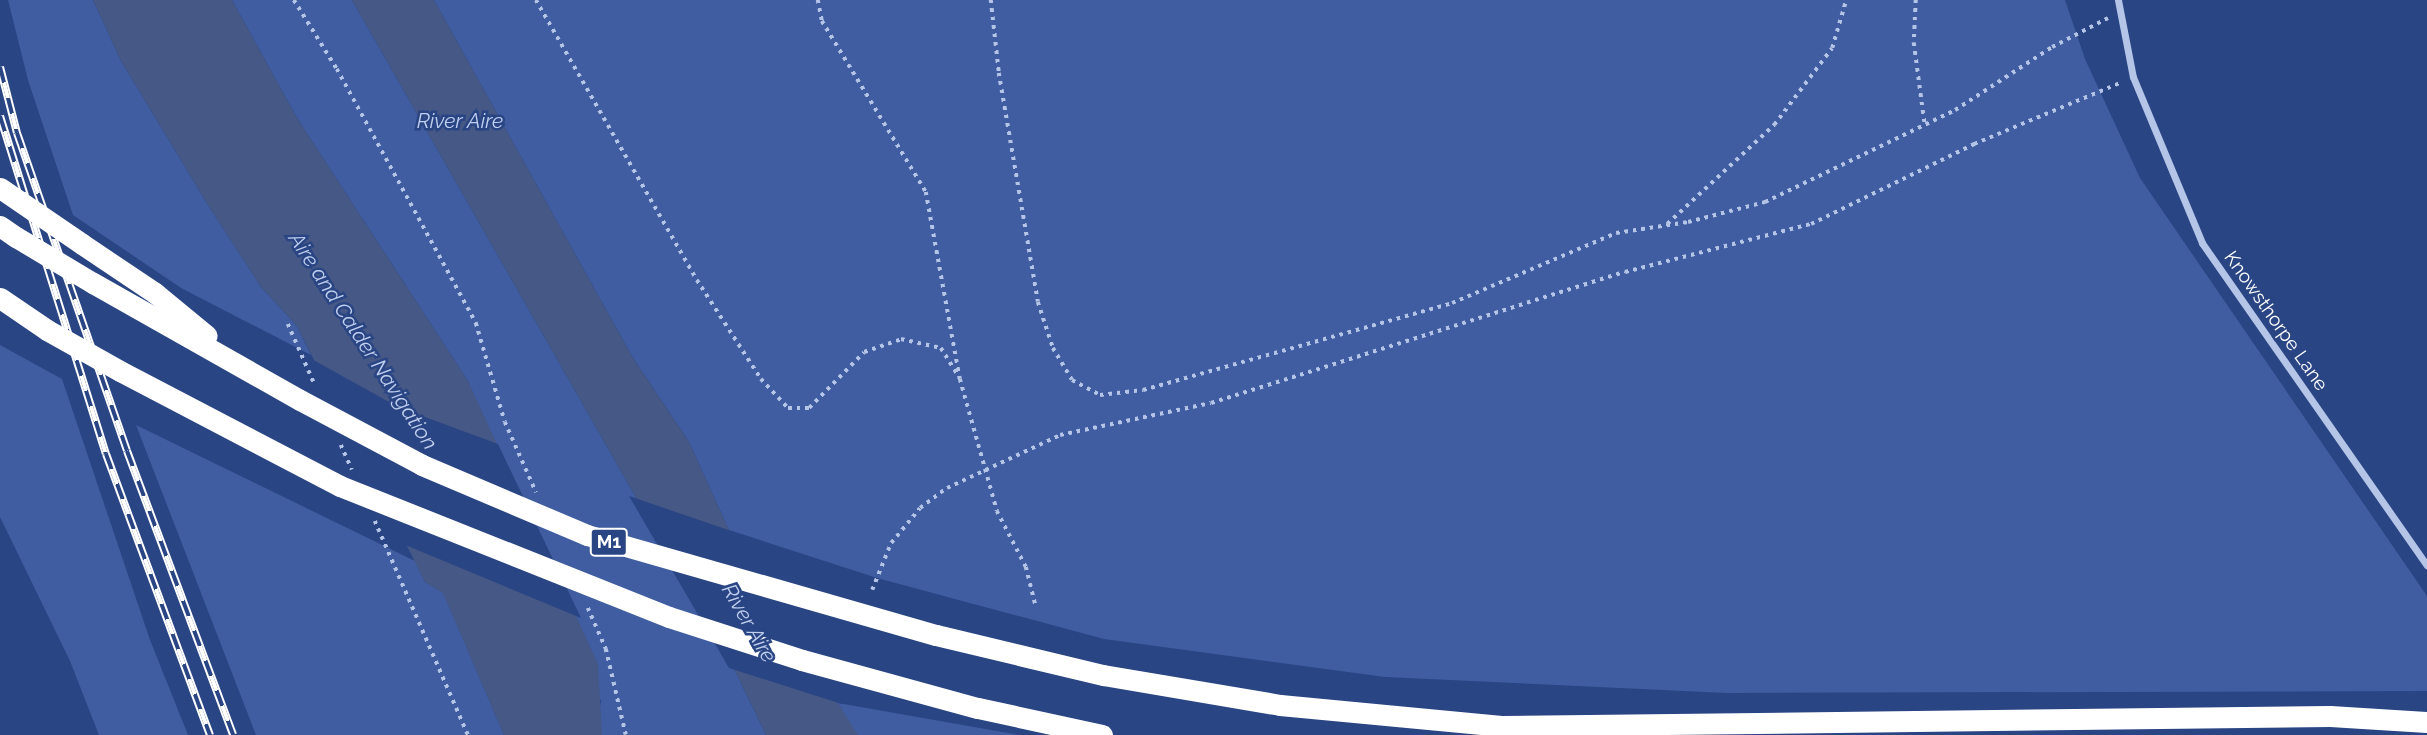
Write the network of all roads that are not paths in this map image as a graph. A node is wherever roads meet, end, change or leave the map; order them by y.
1 (2118, 0) edge
2 (0, 188) edge
3 (8, 231) edge
4 (0, 298) edge
5 (0, 304) edge
6 (40, 326) junction
7 (252, 374) junction
8 (2427, 565) edge
9 (2427, 722) edge
10 (1102, 735) edge

1 - 8 street, Knowsthorpe Lane
2 - 7 highway, bridge
3 - 7 highway, M1, bridge
4 - 6 highway
5 - 6 highway
6 - 10 highway, bridge
7 - 9 highway, M1, bridge

